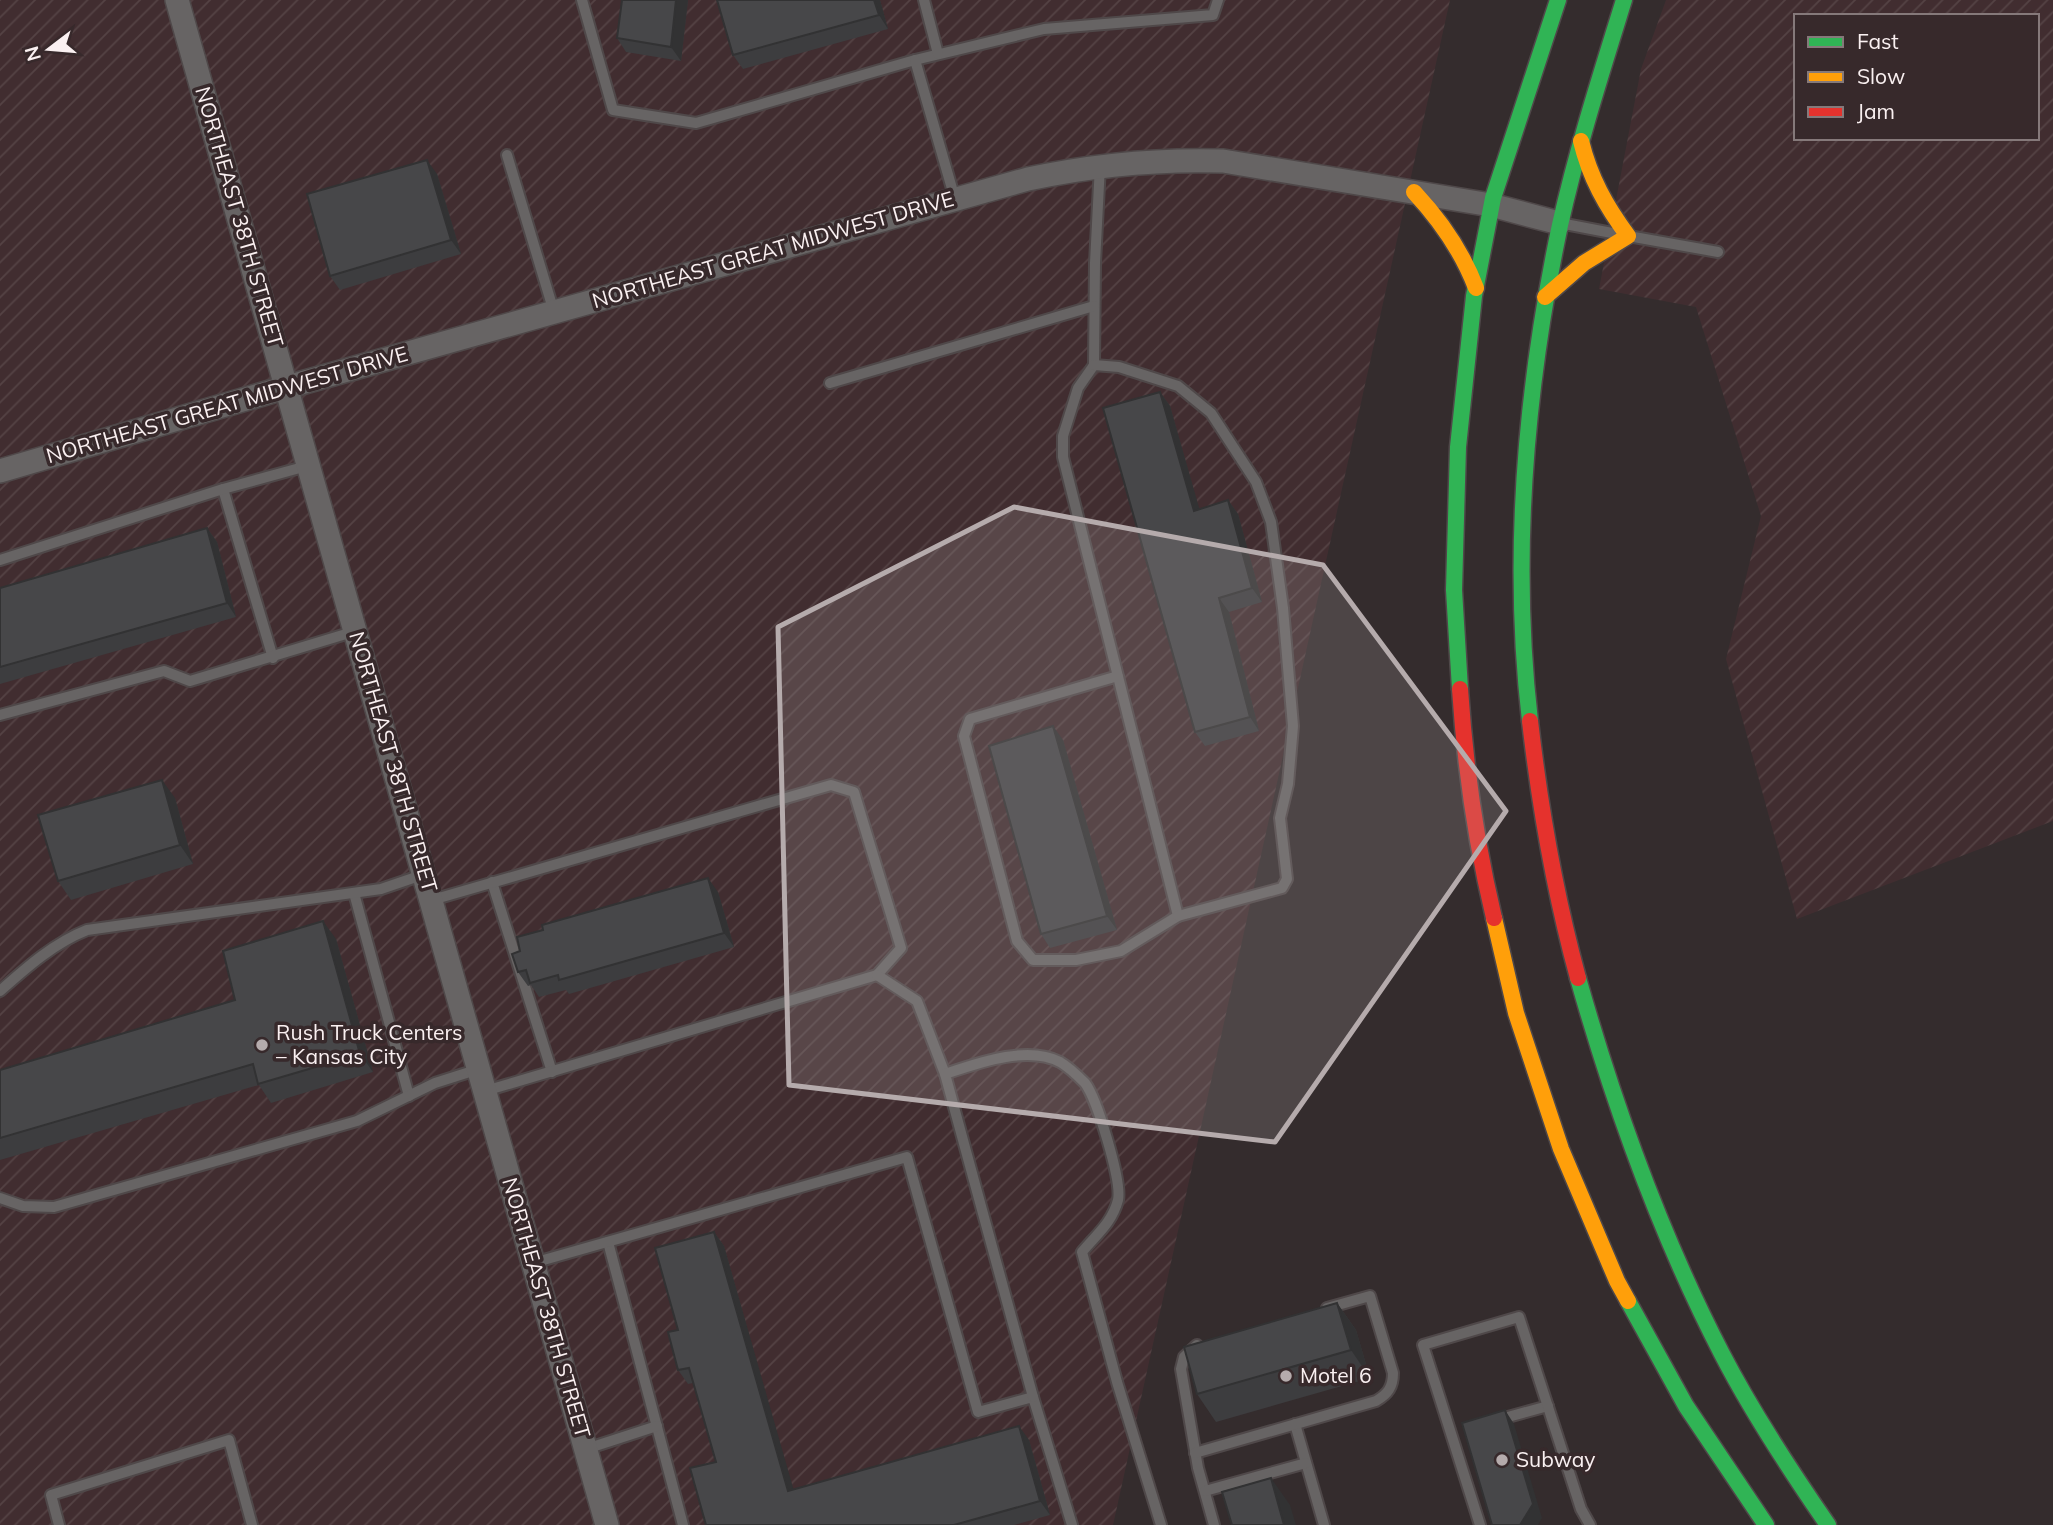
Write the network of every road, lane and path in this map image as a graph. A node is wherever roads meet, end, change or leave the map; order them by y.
1 (177, 0) edge
2 (582, 0) edge
3 (924, 0) edge
4 (1218, 0) edge
5 (1558, 0) edge
6 (1624, 0) edge
7 (938, 54) junction
8 (915, 60) junction
9 (1581, 141) junction
10 (507, 155) dead end
11 (1100, 165) junction
12 (1414, 192) junction
13 (955, 199) junction
14 (1491, 205) junction
15 (1559, 223) junction
16 (1628, 236) junction
17 (1717, 251) dead end
18 (1476, 288) junction
19 (1545, 298) junction
20 (1094, 306) junction
21 (554, 312) junction
22 (1094, 365) junction
23 (830, 383) dead end
24 (287, 387) junction
25 (307, 466) junction
26 (0, 471) edge
27 (223, 489) junction
28 (0, 560) edge
29 (356, 631) junction
30 (273, 658) junction
31 (1118, 677) junction
32 (0, 715) edge
33 (425, 874) junction
34 (492, 882) junction
35 (354, 893) junction
36 (432, 900) junction
37 (1178, 916) junction
38 (877, 975) junction
39 (0, 991) edge
40 (479, 1069) junction
41 (552, 1072) junction
42 (945, 1074) junction
43 (485, 1091) junction
44 (409, 1096) junction
45 (0, 1198) edge
46 (608, 1242) junction
47 (533, 1263) junction
48 (1317, 1311) edge
49 (1209, 1342) edge
50 (1033, 1397) junction
51 (1548, 1406) junction
52 (1487, 1423) edge
53 (1295, 1424) junction
54 (657, 1426) junction
55 (1463, 1430) edge
56 (1451, 1434) junction
57 (586, 1448) junction
58 (1195, 1453) junction
59 (1306, 1463) junction
60 (1205, 1491) junction
61 (60, 1525) edge
62 (253, 1525) edge
63 (607, 1525) edge
64 (683, 1525) edge
65 (1072, 1525) edge
66 (1161, 1525) edge
67 (1214, 1525) edge
68 (1324, 1525) edge
69 (1480, 1525) edge
70 (1590, 1525) edge
71 (1766, 1525) edge
72 (1828, 1525) edge

1 - 24 street, NORTHEAST 38TH STREET
2 - 8 lane
3 - 7 lane
4 - 7 lane
5 - 14 highway
6 - 9 highway
7 - 8 lane
8 - 13 lane
9 - 15 highway
9 - 16 highway
10 - 21 lane
11 - 12 street, NORTHEAST GREAT MIDWEST DRIVE
11 - 13 street, NORTHEAST GREAT MIDWEST DRIVE
11 - 20 lane
12 - 14 street, NORTHEAST GREAT MIDWEST DRIVE
12 - 18 highway
13 - 21 street, NORTHEAST GREAT MIDWEST DRIVE
14 - 15 street, NORTHEAST GREAT MIDWEST DRIVE
14 - 18 highway
15 - 16 lane
15 - 19 highway
16 - 17 lane
16 - 19 highway
18 - 71 highway
19 - 72 highway
20 - 22 lane
20 - 23 lane
21 - 24 street, NORTHEAST GREAT MIDWEST DRIVE
22 - 31 lane
22 - 37 lane
24 - 25 street, NORTHEAST 38TH STREET
24 - 26 street, NORTHEAST GREAT MIDWEST DRIVE
25 - 27 lane
25 - 29 street, NORTHEAST 38TH STREET
27 - 28 lane
27 - 30 lane
29 - 30 lane
29 - 33 street, NORTHEAST 38TH STREET
30 - 32 lane
31 - 37 lane
31 - 37 lane
33 - 35 lane
33 - 36 street, NORTHEAST 38TH STREET
34 - 36 lane
34 - 38 lane
34 - 41 lane
35 - 39 lane
35 - 44 lane
36 - 40 street, NORTHEAST 38TH STREET
38 - 41 lane
38 - 42 lane
40 - 43 street, NORTHEAST 38TH STREET
40 - 44 lane
41 - 43 lane
42 - 50 lane
42 - 66 lane
43 - 47 street, NORTHEAST 38TH STREET
44 - 45 lane
46 - 47 lane
46 - 50 lane
46 - 54 lane
47 - 57 street, NORTHEAST 38TH STREET
48 - 53 lane
49 - 58 lane
50 - 65 lane
51 - 52 lane
51 - 56 lane
51 - 70 lane
53 - 58 lane
53 - 59 lane
54 - 57 lane
54 - 64 lane
55 - 56 lane
56 - 69 lane
57 - 63 street, NORTHEAST 38TH STREET
58 - 60 lane
59 - 60 lane
59 - 68 lane
60 - 67 lane
61 - 62 lane

